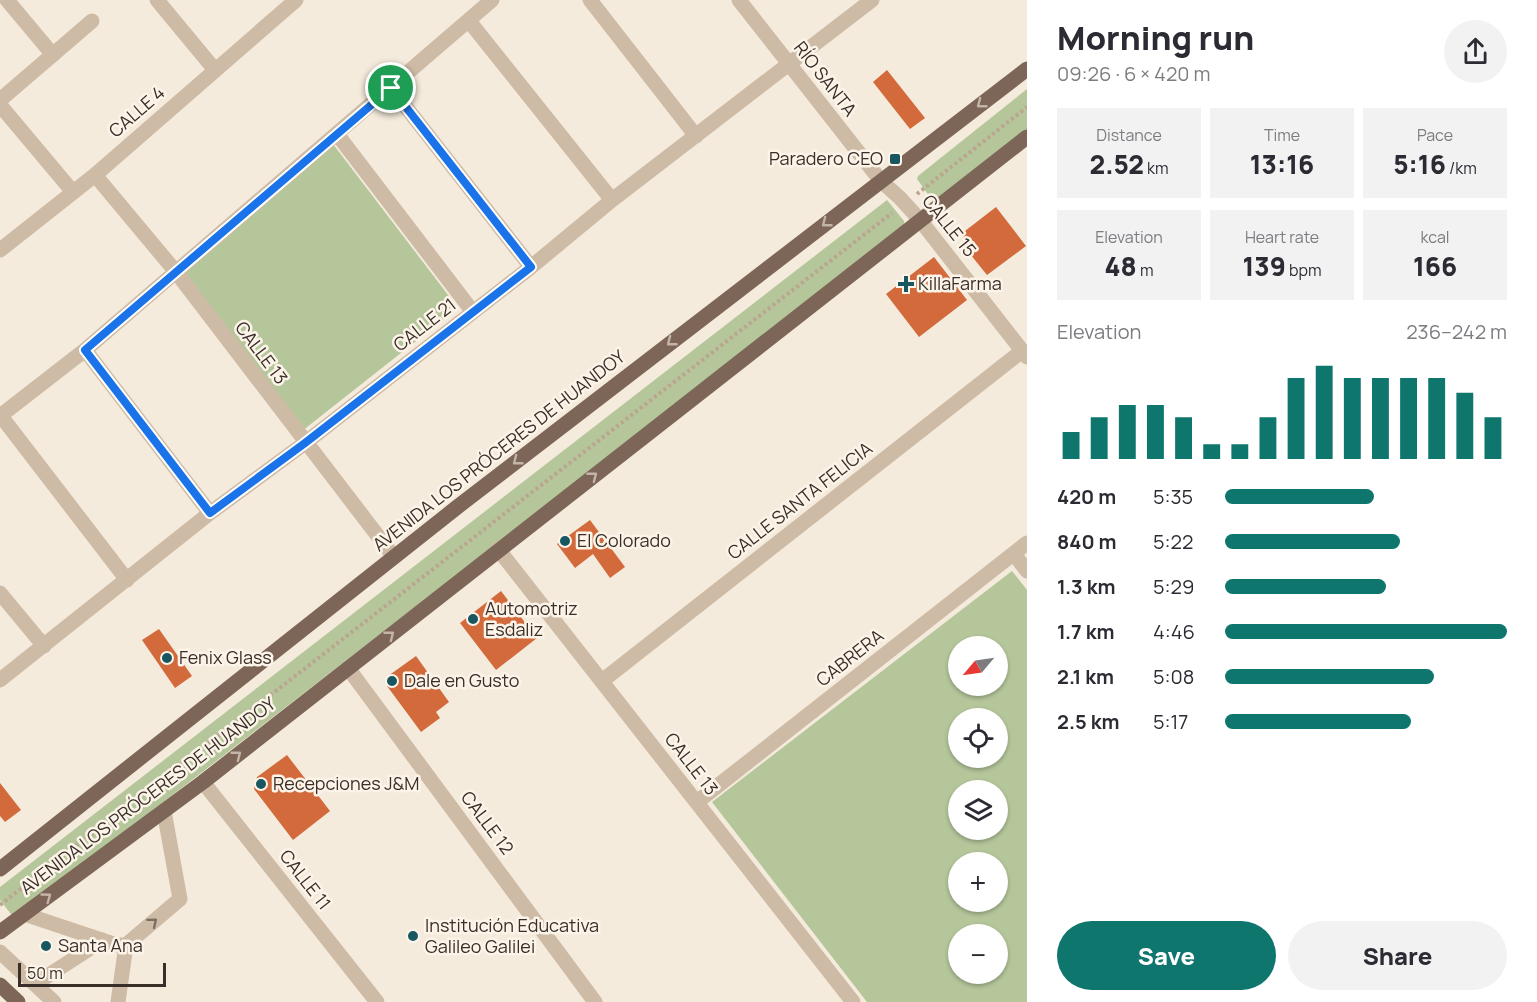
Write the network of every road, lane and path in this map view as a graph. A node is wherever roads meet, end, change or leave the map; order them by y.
1 (7, 0) edge
2 (157, 0) edge
3 (296, 0) edge
4 (492, 0) edge
5 (590, 0) edge
6 (739, 0) edge
7 (872, 0) edge
8 (92, 21) dead end
9 (470, 21) junction
10 (53, 55) junction
11 (789, 63) junction
12 (1027, 69) edge
13 (215, 70) junction
14 (391, 88) junction
15 (0, 100) edge
16 (0, 105) edge
17 (1027, 107) edge
18 (337, 134) junction
19 (696, 136) junction
20 (1027, 137) edge
21 (94, 175) junction
22 (880, 181) junction
23 (73, 192) junction
24 (612, 200) junction
25 (905, 203) junction
26 (920, 220) junction
27 (0, 250) edge
28 (531, 267) junction
29 (176, 272) junction
30 (473, 312) junction
31 (85, 350) junction
32 (1025, 354) edge
33 (0, 416) edge
34 (305, 443) junction
35 (210, 513) junction
36 (1027, 543) edge
37 (498, 549) junction
38 (1014, 554) junction
39 (394, 557) junction
40 (1027, 571) edge
41 (127, 579) junction
42 (0, 593) edge
43 (44, 646) junction
44 (348, 668) junction
45 (0, 680) edge
46 (602, 681) junction
47 (203, 782) junction
48 (697, 802) junction
49 (164, 810) junction
50 (0, 869) edge
51 (0, 906) edge
52 (24, 914) junction
53 (0, 932) edge
54 (103, 940) junction
55 (126, 945) junction
56 (0, 952) edge
57 (35, 984) junction
58 (0, 985) edge
59 (850, 1001) edge
60 (18, 1002) edge
61 (54, 1002) edge
62 (118, 1002) edge
63 (377, 1002) edge
64 (595, 1002) edge

1 - 10 street
2 - 13 street
3 - 13 street, CALLE 4
4 - 9 street
5 - 19 street
6 - 11 street, RÍO SANTA
7 - 11 street, CALLE 21
8 - 10 street
9 - 14 street
9 - 24 street
10 - 15 street
11 - 19 street, CALLE 21
11 - 22 street, RÍO SANTA
12 -> 22 main road, AVENIDA LOS PRÓCERES DE HUANDOY
13 - 21 street, CALLE 4
14 - 18 street
14 - 28 street
16 - 23 street
17 - 25 path
18 - 29 street
18 - 30 street
19 - 24 street, CALLE 21
20 - 26 main road, AVENIDA LOS PRÓCERES DE HUANDOY
21 - 23 street, CALLE 4
21 - 29 street, CALLE 13
22 - 25 street, CALLE 15
22 -> 39 main road, AVENIDA LOS PRÓCERES DE HUANDOY
23 - 27 street, CALLE 4
24 - 28 street, CALLE 21
25 - 26 street, CALLE 15
25 - 51 path
26 - 32 street, CALLE 15
37 -> 26 main road, AVENIDA LOS PRÓCERES DE HUANDOY
28 - 30 street, CALLE 21
29 - 31 street
29 - 34 street, CALLE 13
30 - 34 street, CALLE 21
31 - 33 street
31 - 35 street
32 - 46 street, CALLE SANTA FELICIA
33 - 41 street
34 - 35 street, CALLE 21
34 - 39 street, CALLE 13
35 - 41 street, CALLE 21
36 - 38 street, CABRERA
44 -> 37 main road, AVENIDA LOS PRÓCERES DE HUANDOY
37 - 46 street, CALLE 13
38 - 40 street
38 - 48 street, CABRERA
39 - 50 main road, AVENIDA LOS PRÓCERES DE HUANDOY
41 - 43 street, CALLE 21
42 - 43 street
43 - 45 street, CALLE 21
47 -> 44 main road, AVENIDA LOS PRÓCERES DE HUANDOY
44 - 64 street, CALLE 12
46 - 48 street, CALLE 13
47 - 49 main road, AVENIDA LOS PRÓCERES DE HUANDOY
47 - 63 street, CALLE 11
48 - 59 street, CALLE 13
52 -> 49 main road, AVENIDA LOS PRÓCERES DE HUANDOY
55 -> 49 street
52 - 53 main road, AVENIDA LOS PRÓCERES DE HUANDOY
52 - 54 street
54 - 55 street
54 - 57 street
55 - 62 street
56 - 57 street
57 - 61 street
58 - 60 main road

